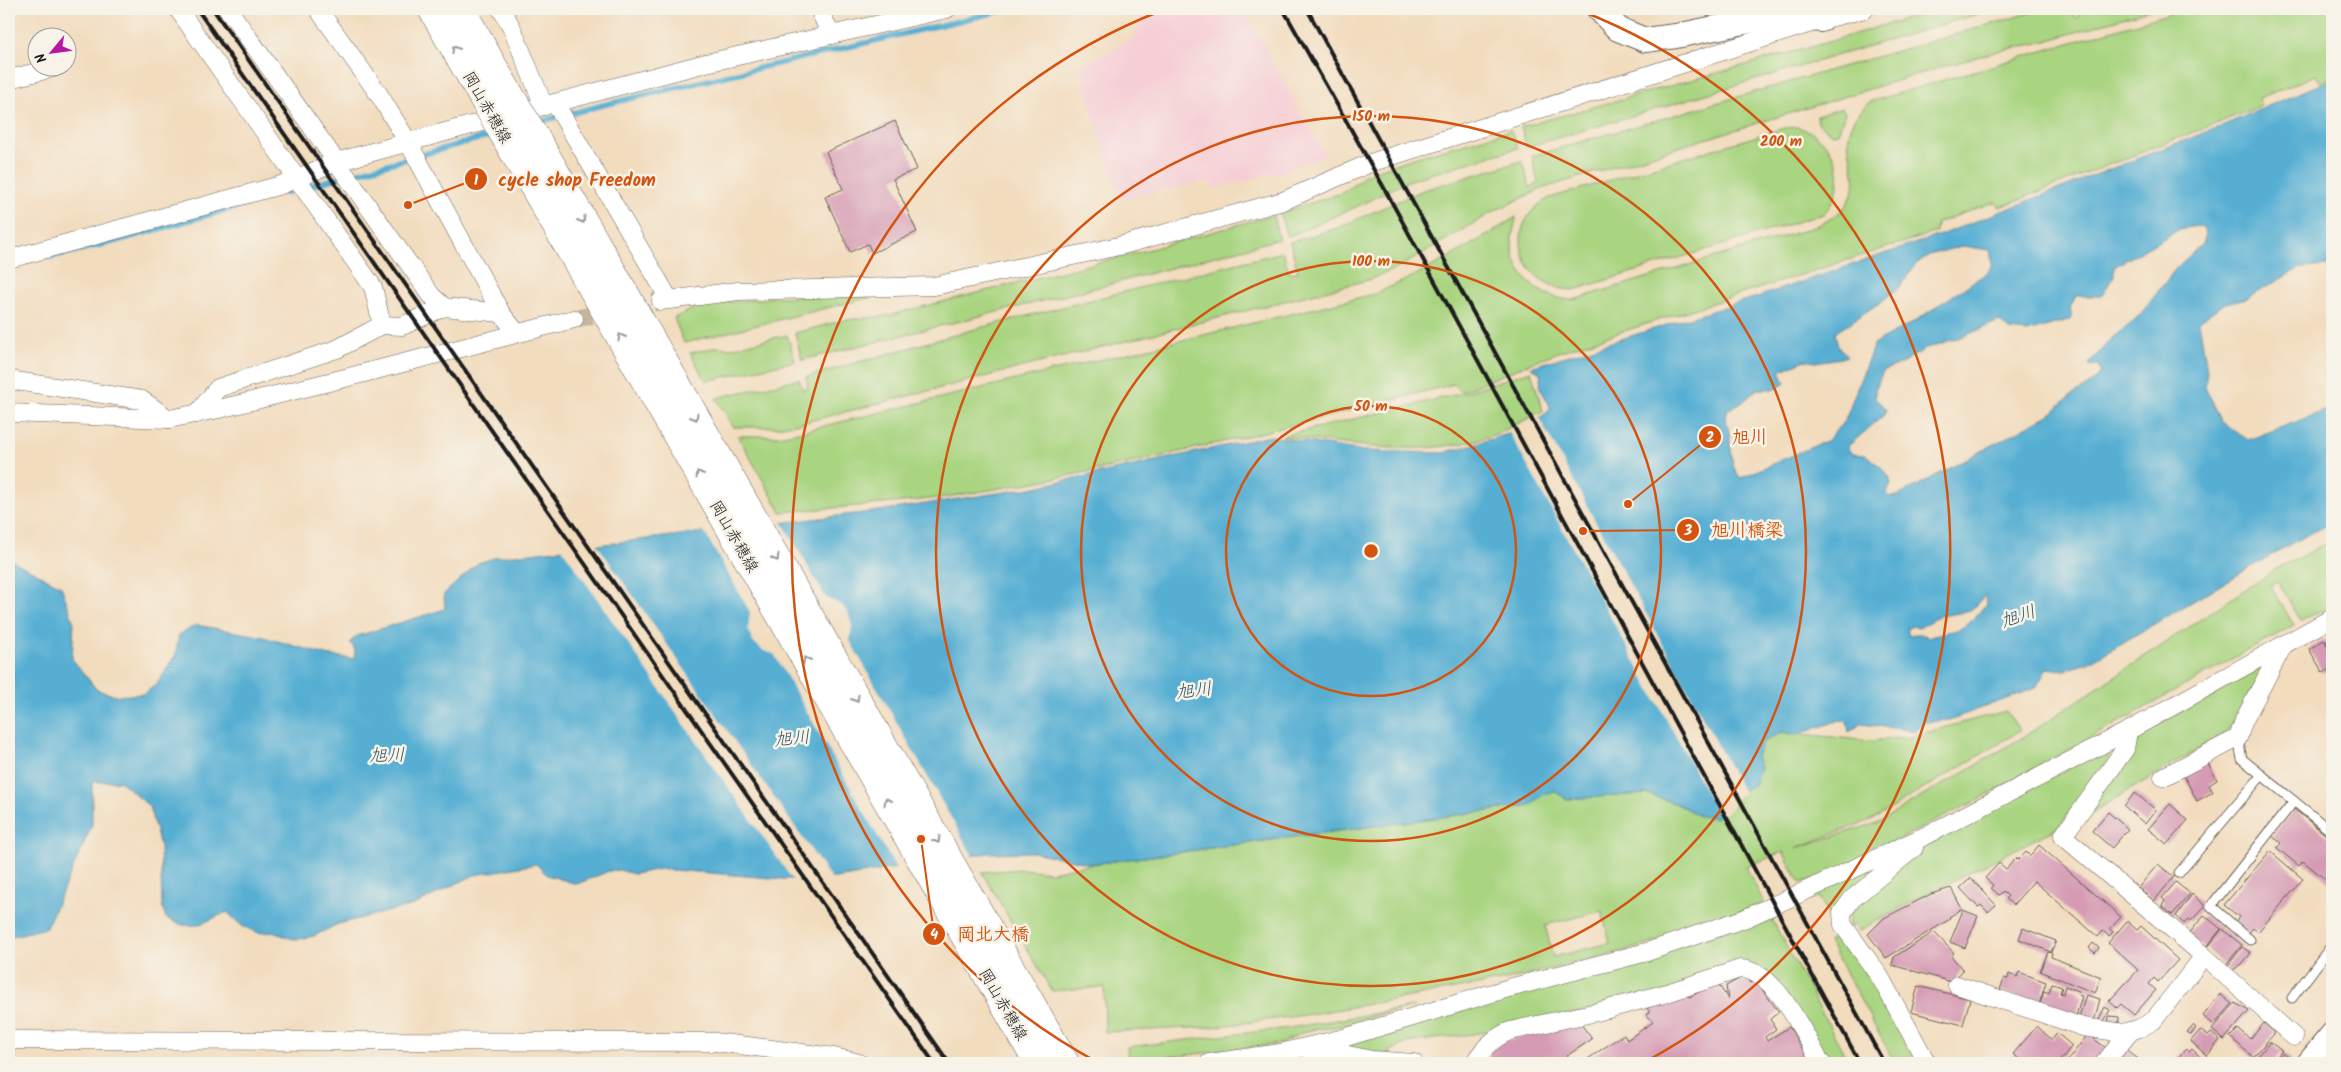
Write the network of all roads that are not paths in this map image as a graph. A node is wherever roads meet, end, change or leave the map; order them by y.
1 (178, 9) edge
2 (228, 9) edge
3 (318, 9) edge
4 (432, 9) edge
5 (461, 9) edge
6 (502, 9) edge
7 (819, 9) edge
8 (947, 9) edge
9 (1599, 9) edge
10 (1865, 9) edge
11 (1821, 20) junction
12 (831, 35) junction
13 (28, 74) edge
14 (9, 79) edge
15 (490, 84) junction
16 (556, 110) junction
17 (414, 152) junction
18 (344, 172) junction
19 (301, 185) junction
20 (9, 259) edge
21 (444, 307) junction
22 (501, 313) junction
23 (574, 319) tunnel mouth
24 (382, 324) junction
25 (517, 334) junction
26 (9, 380) edge
27 (9, 413) edge
28 (197, 414) junction
29 (169, 419) junction
30 (2332, 618) edge
31 (2284, 644) junction
32 (2128, 731) junction
33 (2238, 738) junction
34 (2262, 775) junction
35 (2163, 777) dead end
36 (2294, 801) junction
37 (2332, 832) edge
38 (1925, 836) junction
39 (2179, 873) dead end
40 (2250, 940) dead end
41 (2332, 945) edge
42 (2204, 956) junction
43 (1957, 985) dead end
44 (2292, 998) dead end
45 (1030, 1025) junction
46 (2132, 1031) junction
47 (2332, 1035) edge
48 (2294, 1037) dead end
49 (9, 1040) edge
50 (1280, 1060) edge
51 (859, 1063) edge
52 (1038, 1063) edge
53 (1065, 1063) edge
54 (1209, 1063) edge
55 (1414, 1063) edge
56 (1474, 1063) edge
57 (1821, 1063) edge
58 (1927, 1063) edge
59 (2104, 1063) edge
60 (2309, 1063) edge

1 - 19 street
2 - 18 street
3 - 17 street
15 -> 4 main road, 岡山赤穂線
5 - 15 main road, 岡山赤穂線
6 - 16 street
7 - 12 street
8 - 12 street
9 - 11 street
10 - 11 street
11 - 16 street
12 - 16 street
13 - 14 street
15 - 45 main road, 岡山赤穂線, bridge
16 - 17 street
17 - 18 street
17 - 22 street
18 - 19 street
18 - 21 street
19 - 20 street
19 - 24 street
21 - 22 street
21 - 24 street
22 - 25 street
23 - 25 street
24 - 28 street
25 - 28 street
26 - 29 street
27 - 29 street
28 - 29 street
30 - 31 street
31 - 32 street
31 - 33 street
32 - 38 street
32 - 42 street
33 - 34 lane
33 - 35 street
34 - 36 lane
34 - 39 lane
36 - 37 lane
36 - 40 lane
38 - 50 street
38 - 58 street
41 - 44 lane
42 - 46 street
42 - 48 street
43 - 46 street
45 - 52 main road, 岡山赤穂線
45 - 53 main road, 岡山赤穂線
46 - 59 street
47 - 60 street
49 - 51 street
50 - 54 street
50 - 55 street
56 - 57 street

